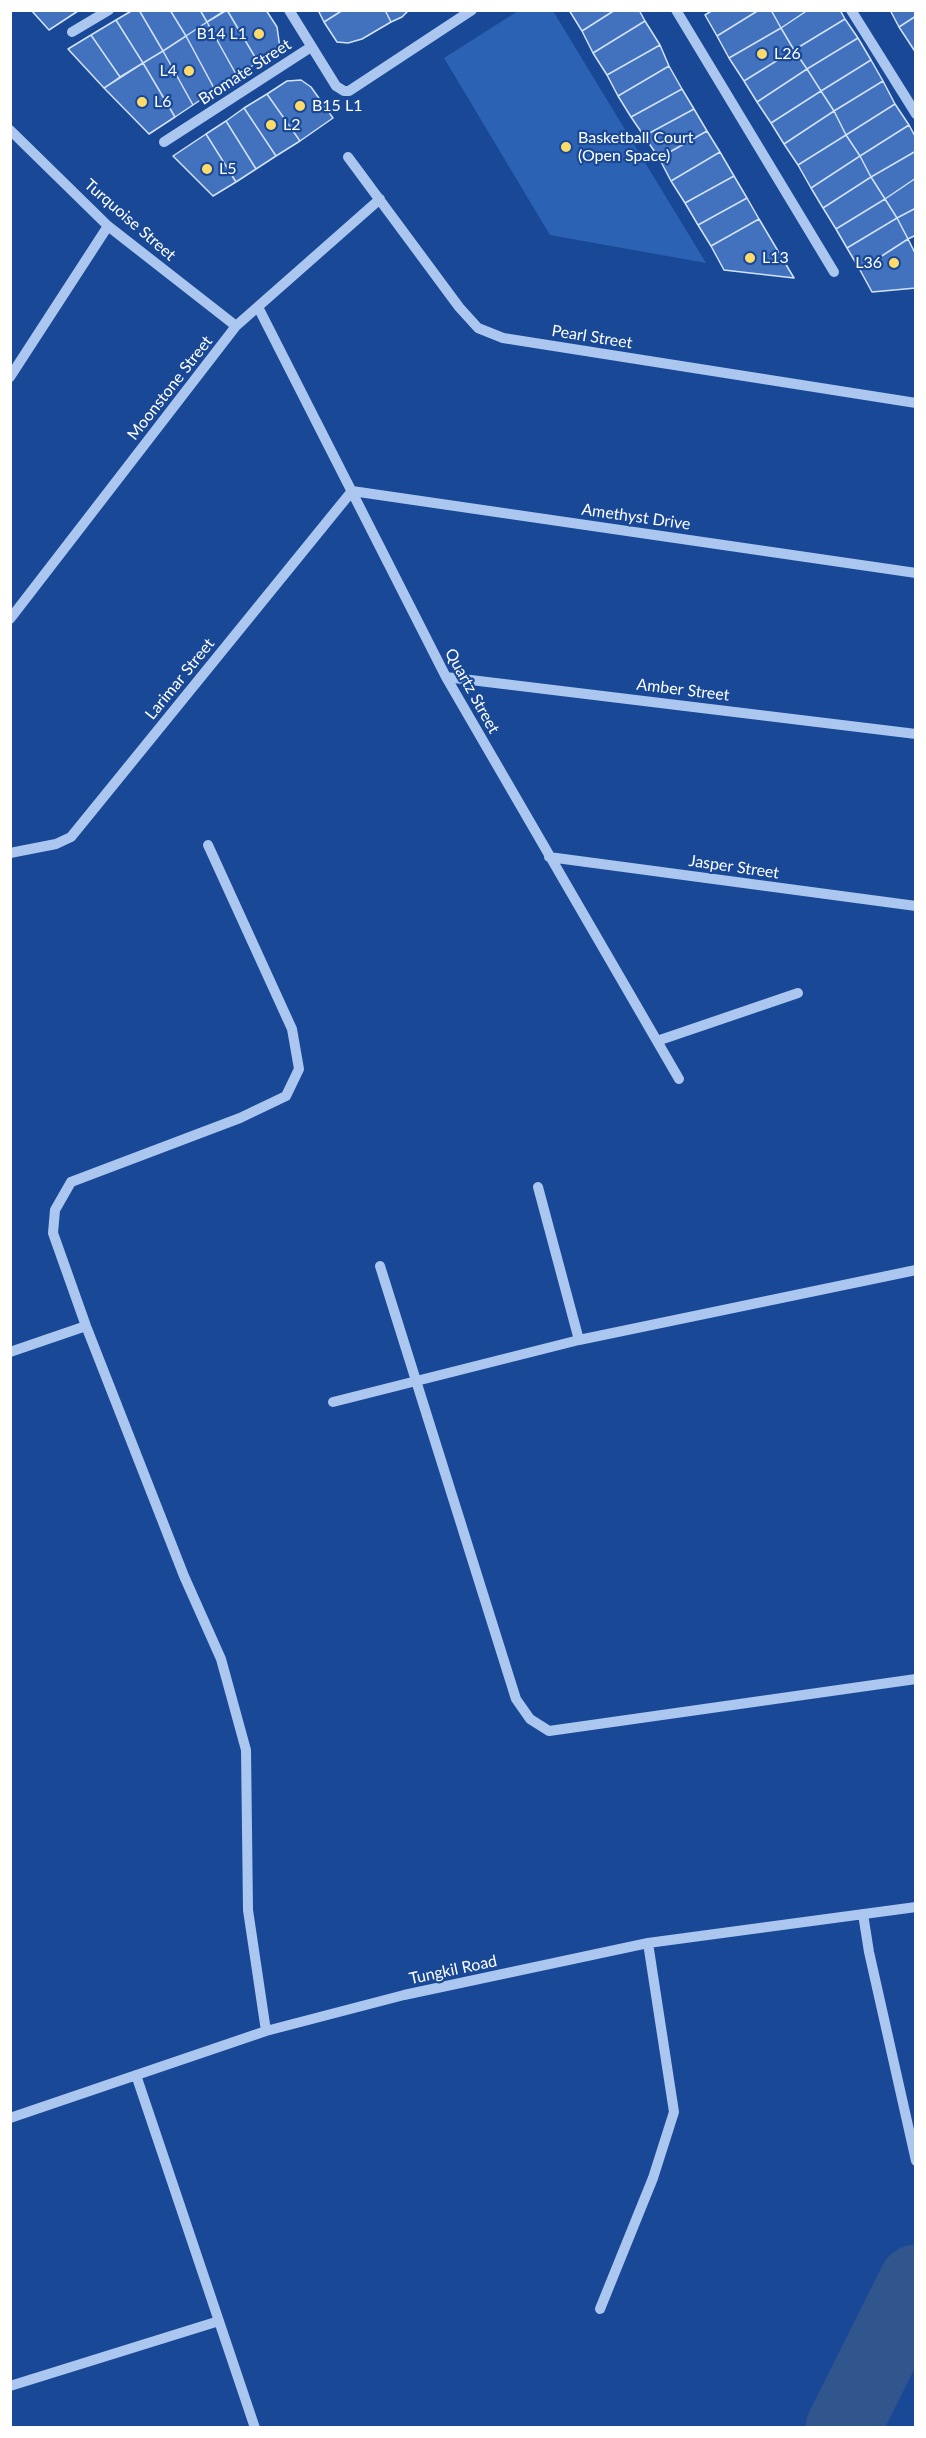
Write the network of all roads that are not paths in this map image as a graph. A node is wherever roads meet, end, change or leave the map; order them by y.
1 (109, 10) edge
2 (289, 10) edge
3 (676, 10) edge
4 (850, 10) edge
5 (466, 12) edge
6 (72, 32) dead end
7 (311, 47) junction
8 (915, 114) edge
9 (10, 130) edge
10 (164, 142) dead end
11 (348, 157) dead end
12 (380, 199) junction
13 (108, 226) junction
14 (834, 272) dead end
15 (258, 307) junction
16 (236, 326) junction
17 (10, 377) edge
18 (915, 403) edge
19 (352, 491) junction
20 (915, 573) edge
21 (10, 619) edge
22 (446, 676) junction
23 (915, 734) edge
24 (208, 844) dead end
25 (10, 853) edge
26 (549, 857) junction
27 (915, 906) edge
28 (798, 993) dead end
29 (657, 1041) junction
30 (679, 1079) dead end
31 (538, 1187) dead end
32 (380, 1266) dead end
33 (915, 1270) edge
34 (86, 1326) junction
35 (579, 1340) junction
36 (10, 1352) edge
37 (416, 1380) junction
38 (333, 1402) dead end
39 (915, 1679) edge
40 (915, 1907) edge
41 (863, 1914) junction
42 (648, 1943) junction
43 (266, 2031) junction
44 (136, 2075) junction
45 (10, 2118) edge
46 (915, 2161) edge
47 (600, 2309) dead end
48 (219, 2320) junction
49 (10, 2386) edge
50 (255, 2427) edge

1 - 6 street
2 - 7 street
3 - 14 street
4 - 8 street
5 - 7 street
7 - 10 street, Bromate Street
9 - 13 street, Turquoise Street
11 - 12 street, Pearl Street
12 - 15 street, Moonstone Street
12 - 18 street, Pearl Street
13 - 16 street, Turquoise Street
13 - 17 street
15 - 16 street, Moonstone Street
15 - 19 street, Quartz Street
16 - 21 street, Moonstone Street
19 - 20 street, Amethyst Drive
19 - 22 street, Quartz Street
19 - 25 street, Larimar Street
22 - 23 street, Amber Street
22 - 26 street, Quartz Street
24 - 34 street
26 - 27 street, Jasper Street
26 - 29 street, Quartz Street
28 - 29 street
29 - 30 street, Quartz Street
31 - 35 street
32 - 37 street
33 - 35 street
34 - 36 street
34 - 43 street
35 - 37 street
37 - 38 street
37 - 39 street
40 - 41 street, Tungkil Road
41 - 42 street, Tungkil Road
41 - 46 street
42 - 43 street, Tungkil Road
42 - 47 street
43 - 44 street, Tungkil Road
44 - 45 street, Tungkil Road
44 - 48 street
48 - 49 street
48 - 50 street

